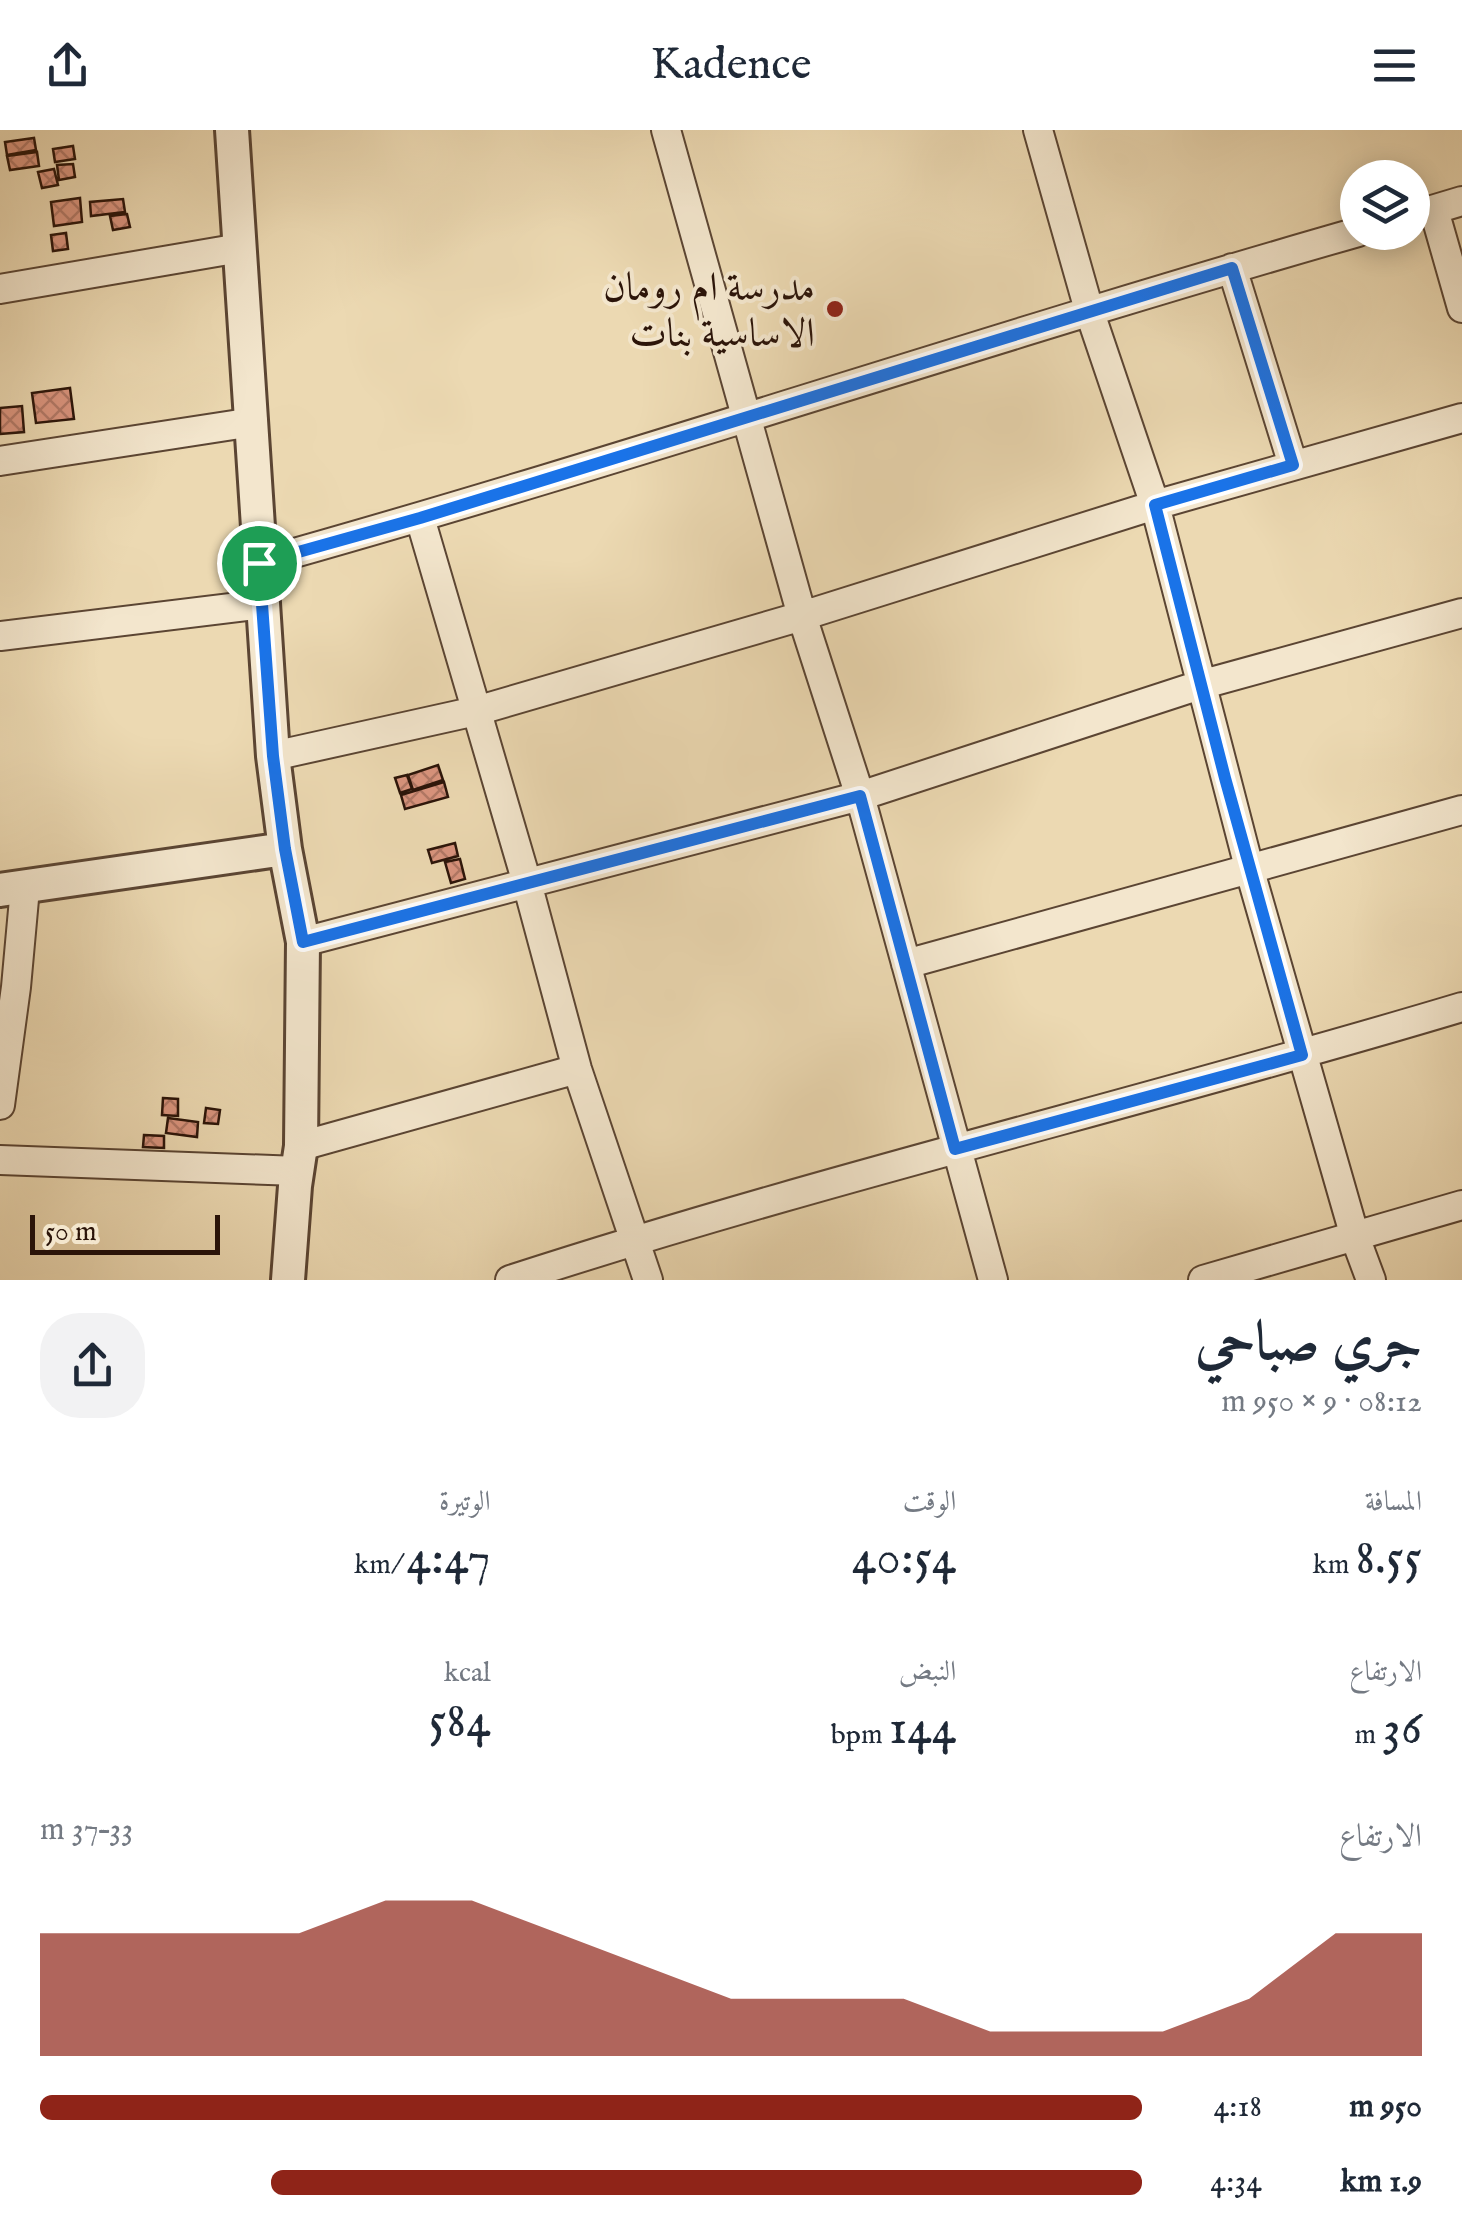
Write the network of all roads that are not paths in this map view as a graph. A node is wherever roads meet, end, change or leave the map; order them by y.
1 (232, 130) edge
2 (666, 130) edge
3 (1038, 130) edge
4 (1462, 202) edge
5 (1430, 211) edge
6 (1430, 230) edge
7 (1340, 237) edge
8 (240, 248) junction
9 (1232, 268) junction
10 (0, 289) edge
11 (1462, 308) edge
12 (1089, 310) junction
13 (747, 416) junction
14 (1462, 418) edge
15 (253, 422) junction
16 (0, 461) edge
17 (1293, 465) junction
18 (1155, 505) junction
19 (420, 518) junction
20 (259, 563) junction
21 (263, 604) junction
22 (1462, 613) edge
23 (802, 616) junction
24 (0, 636) edge
25 (1200, 685) junction
26 (476, 711) junction
27 (273, 756) junction
28 (860, 796) junction
29 (1462, 810) edge
30 (285, 849) junction
31 (1250, 871) junction
32 (527, 884) junction
33 (12, 889) edge
34 (303, 942) junction
35 (906, 964) junction
36 (1462, 1007) edge
37 (1302, 1055) junction
38 (577, 1070) junction
39 (0, 1105) edge
40 (955, 1149) junction
41 (300, 1159) junction
42 (0, 1160) edge
43 (1462, 1205) edge
44 (1355, 1237) junction
45 (636, 1239) junction
46 (288, 1280) edge
47 (510, 1280) edge
48 (648, 1280) edge
49 (992, 1280) edge
50 (1204, 1280) edge
51 (1371, 1280) edge

1 - 8 street
2 - 13 street
3 - 12 street
4 - 5 street
6 - 11 street
7 - 9 street
8 - 10 street
8 - 15 street
9 - 12 street
9 - 17 street
12 - 13 street
12 - 18 street
13 - 19 street
13 - 23 street
14 - 17 street
15 - 16 street
15 - 20 street
17 - 18 street
18 - 23 street
18 - 25 street
19 - 20 street
19 - 26 street
20 - 21 street
21 - 24 street
21 - 27 street
22 - 25 street
23 - 26 street
23 - 28 street
25 - 28 street
25 - 31 street
26 - 27 street
26 - 32 street
27 - 30 street
28 - 32 street
28 - 35 street
29 - 31 street
30 - 33 street
30 - 34 street
31 - 35 street
31 - 37 street
32 - 34 street
32 - 38 street
33 - 39 street
34 - 41 street
35 - 40 street
36 - 37 street
37 - 40 street
37 - 44 street
38 - 41 street
38 - 45 street
40 - 45 street
40 - 49 street
41 - 42 street
41 - 46 street
43 - 44 street
44 - 50 street
44 - 51 street
45 - 47 street
45 - 48 street

